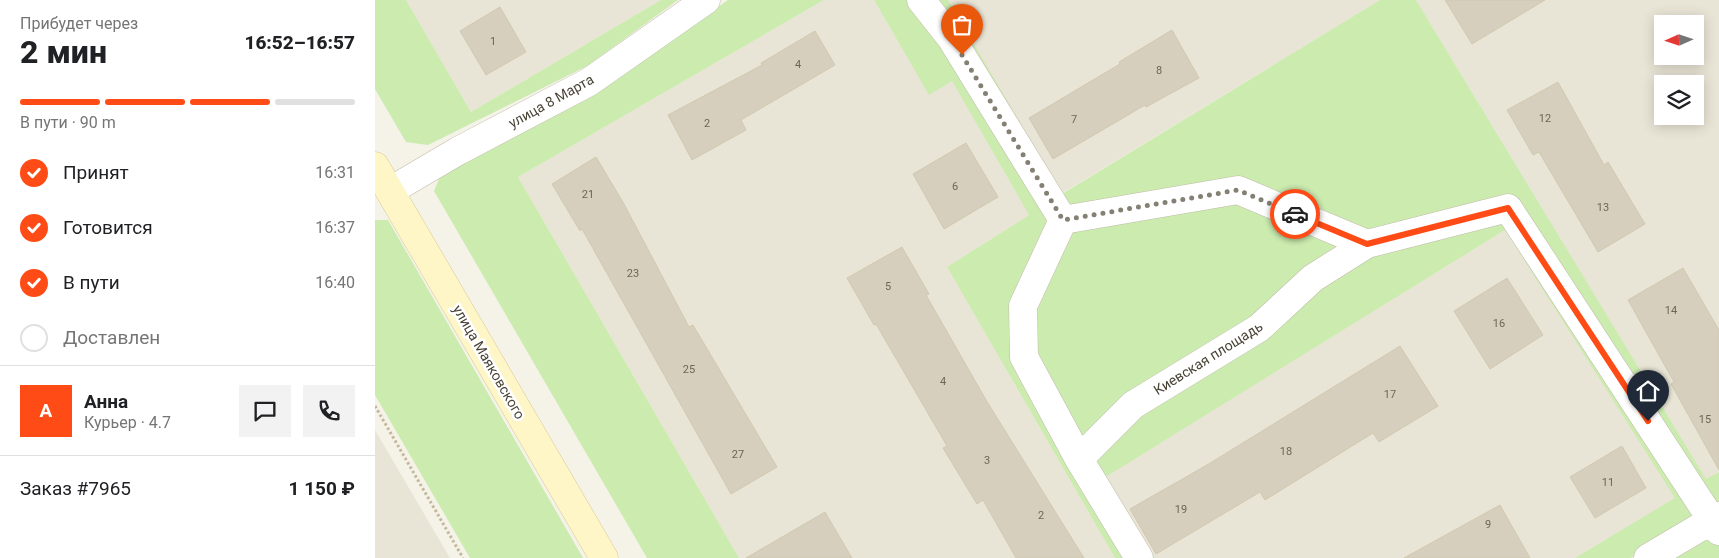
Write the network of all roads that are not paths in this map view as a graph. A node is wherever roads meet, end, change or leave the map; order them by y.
1 (706, 0) edge
2 (921, 0) edge
3 (375, 166) edge
4 (390, 191) junction
5 (1063, 220) junction
6 (1367, 244) junction
7 (1079, 459) junction
8 (1717, 522) edge
9 (604, 558) edge
10 (1139, 558) edge
11 (1648, 558) edge

1 - 4 street, улица 8 Марта
2 - 5 street
3 - 4 main road, улица Маяковского
4 - 9 main road, улица Маяковского
5 - 6 street
5 - 7 street
6 - 7 street, Киевская площадь
6 - 8 street, Киевская площадь
7 - 10 street
8 - 11 street

